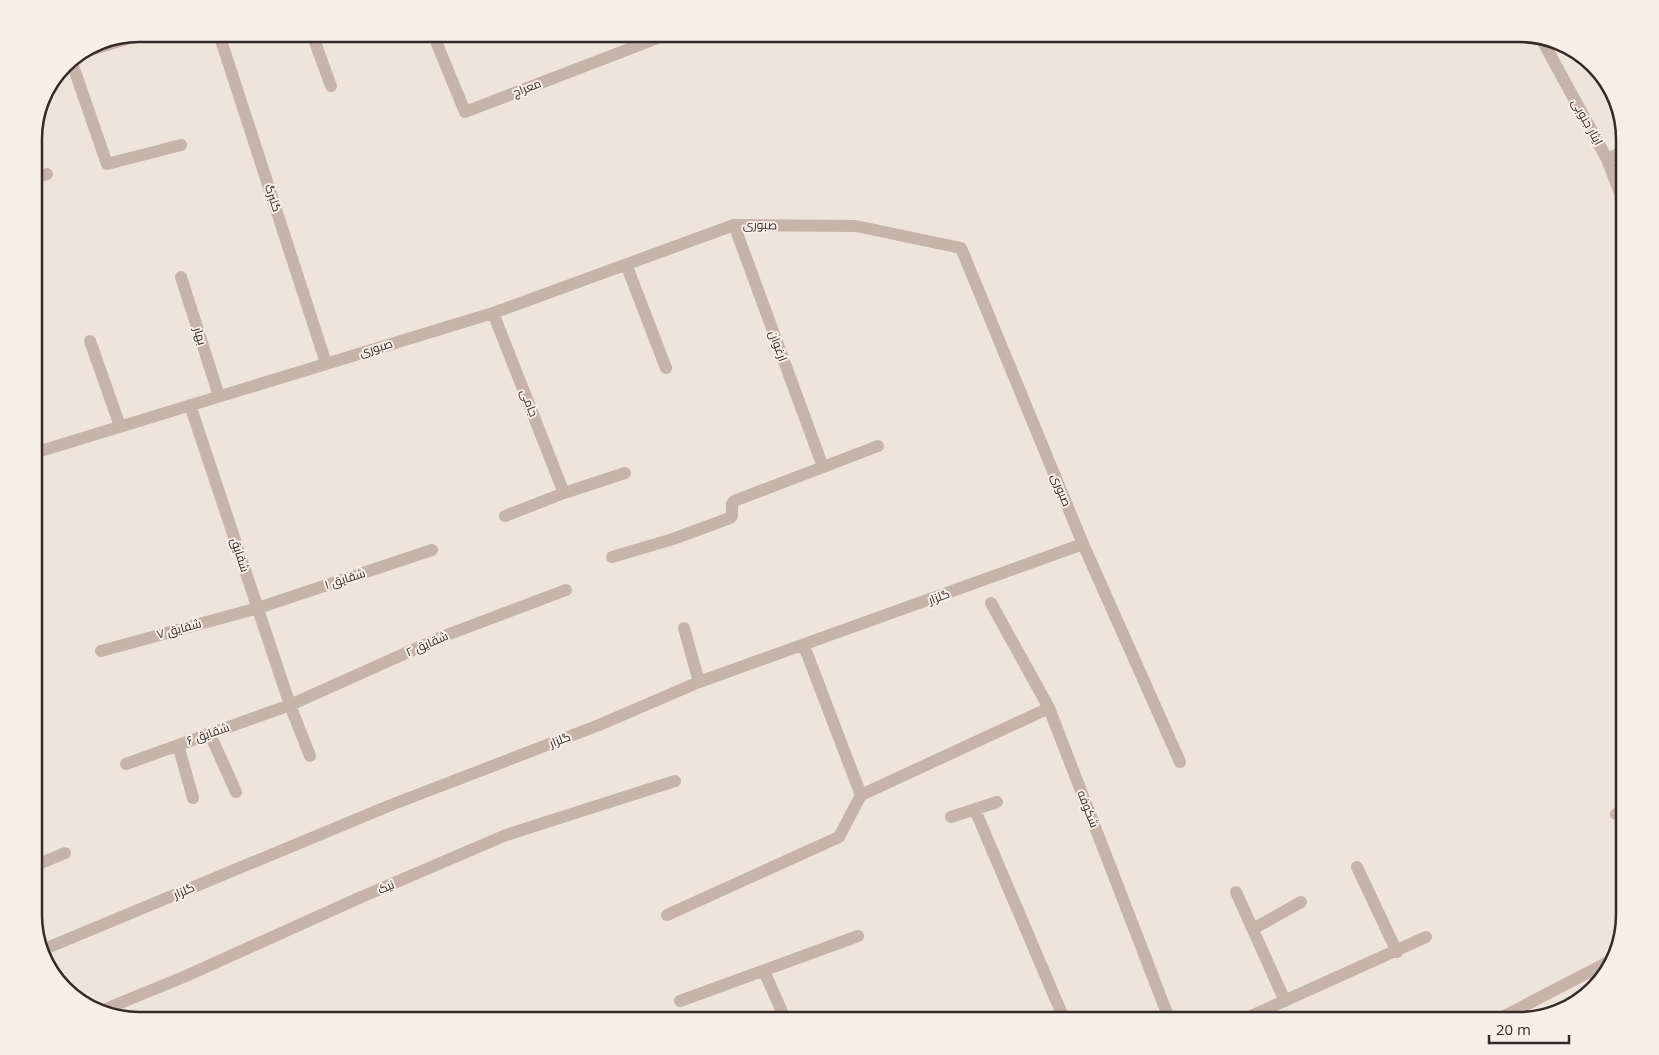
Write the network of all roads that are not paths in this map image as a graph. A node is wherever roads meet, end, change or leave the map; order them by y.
1 (222, 42) edge
2 (315, 42) edge
3 (436, 42) edge
4 (647, 42) edge
5 (1545, 46) edge
6 (75, 68) edge
7 (331, 86) dead end
8 (181, 145) dead end
9 (1616, 155) edge
10 (1607, 159) junction
11 (47, 174) dead end
12 (43, 175) edge
13 (1616, 182) edge
14 (734, 225) junction
15 (626, 264) junction
16 (181, 277) dead end
17 (493, 313) junction
18 (90, 341) dead end
19 (326, 363) junction
20 (666, 368) dead end
21 (218, 396) junction
22 (190, 405) junction
23 (120, 426) junction
24 (878, 446) dead end
25 (43, 450) edge
26 (823, 467) junction
27 (626, 473) dead end
28 (564, 493) junction
29 (505, 516) dead end
30 (1083, 544) junction
31 (432, 550) dead end
32 (612, 556) dead end
33 (566, 590) dead end
34 (991, 603) dead end
35 (258, 608) junction
36 (684, 628) dead end
37 (804, 646) junction
38 (101, 651) dead end
39 (699, 682) junction
40 (290, 706) junction
41 (1048, 708) junction
42 (210, 734) junction
43 (178, 745) junction
44 (310, 756) dead end
45 (1180, 762) dead end
46 (126, 764) dead end
47 (675, 781) dead end
48 (236, 792) dead end
49 (861, 795) junction
50 (193, 798) dead end
51 (997, 802) dead end
52 (975, 810) junction
53 (952, 817) dead end
54 (65, 854) dead end
55 (43, 863) edge
56 (1357, 868) dead end
57 (1236, 892) dead end
58 (1301, 902) dead end
59 (667, 915) dead end
60 (1253, 929) junction
61 (858, 936) dead end
62 (1426, 938) dead end
63 (48, 947) edge
64 (1397, 952) junction
65 (1602, 965) edge
66 (764, 970) junction
67 (680, 1001) dead end
68 (1285, 1001) junction
69 (109, 1007) edge
70 (782, 1012) edge
71 (1061, 1012) edge
72 (1166, 1012) edge
73 (1260, 1012) edge
74 (1514, 1012) edge

1 - 19 street, گلبرگ
2 - 7 street
3 - 4 street, معراج
5 - 10 street, ایثار جنوبی
6 - 8 street
9 - 10 street
10 - 13 street, ایثار جنوبی
11 - 12 street
14 - 15 street, صبوری
14 - 26 street, ارغوان
14 - 30 street, صبوری
15 - 17 street, صبوری
15 - 20 street
16 - 21 street, بهار
17 - 19 street, صبوری
17 - 28 street, جامی
18 - 23 street
19 - 21 street, صبوری
21 - 22 street, صبوری
22 - 23 street, صبوری
22 - 35 street, شقایق
23 - 25 street, صبوری
24 - 26 street
26 - 32 street
27 - 28 street
28 - 29 street
30 - 37 street, گلزار
30 - 45 street, صبوری
31 - 35 street, شقایق ۱
33 - 40 street, شقایق ۲
34 - 41 street, شکوفه
35 - 38 street, شقایق ۷
35 - 40 street, شقایق
36 - 39 street
37 - 39 street, گلزار
37 - 49 street
39 - 63 street, گلزار
40 - 42 street, شقایق ۶
40 - 44 street, شقایق
41 - 49 street
41 - 72 street, شکوفه
42 - 43 street, شقایق ۶
42 - 48 street
43 - 46 street, شقایق ۶
43 - 50 street
47 - 69 street, نیک
49 - 59 street
51 - 52 street
52 - 53 street
52 - 71 street
54 - 55 street
56 - 64 street
57 - 60 street
58 - 60 street
60 - 68 street
61 - 66 street
62 - 64 street
64 - 68 street
65 - 74 street
66 - 67 street
66 - 70 street
68 - 73 street

